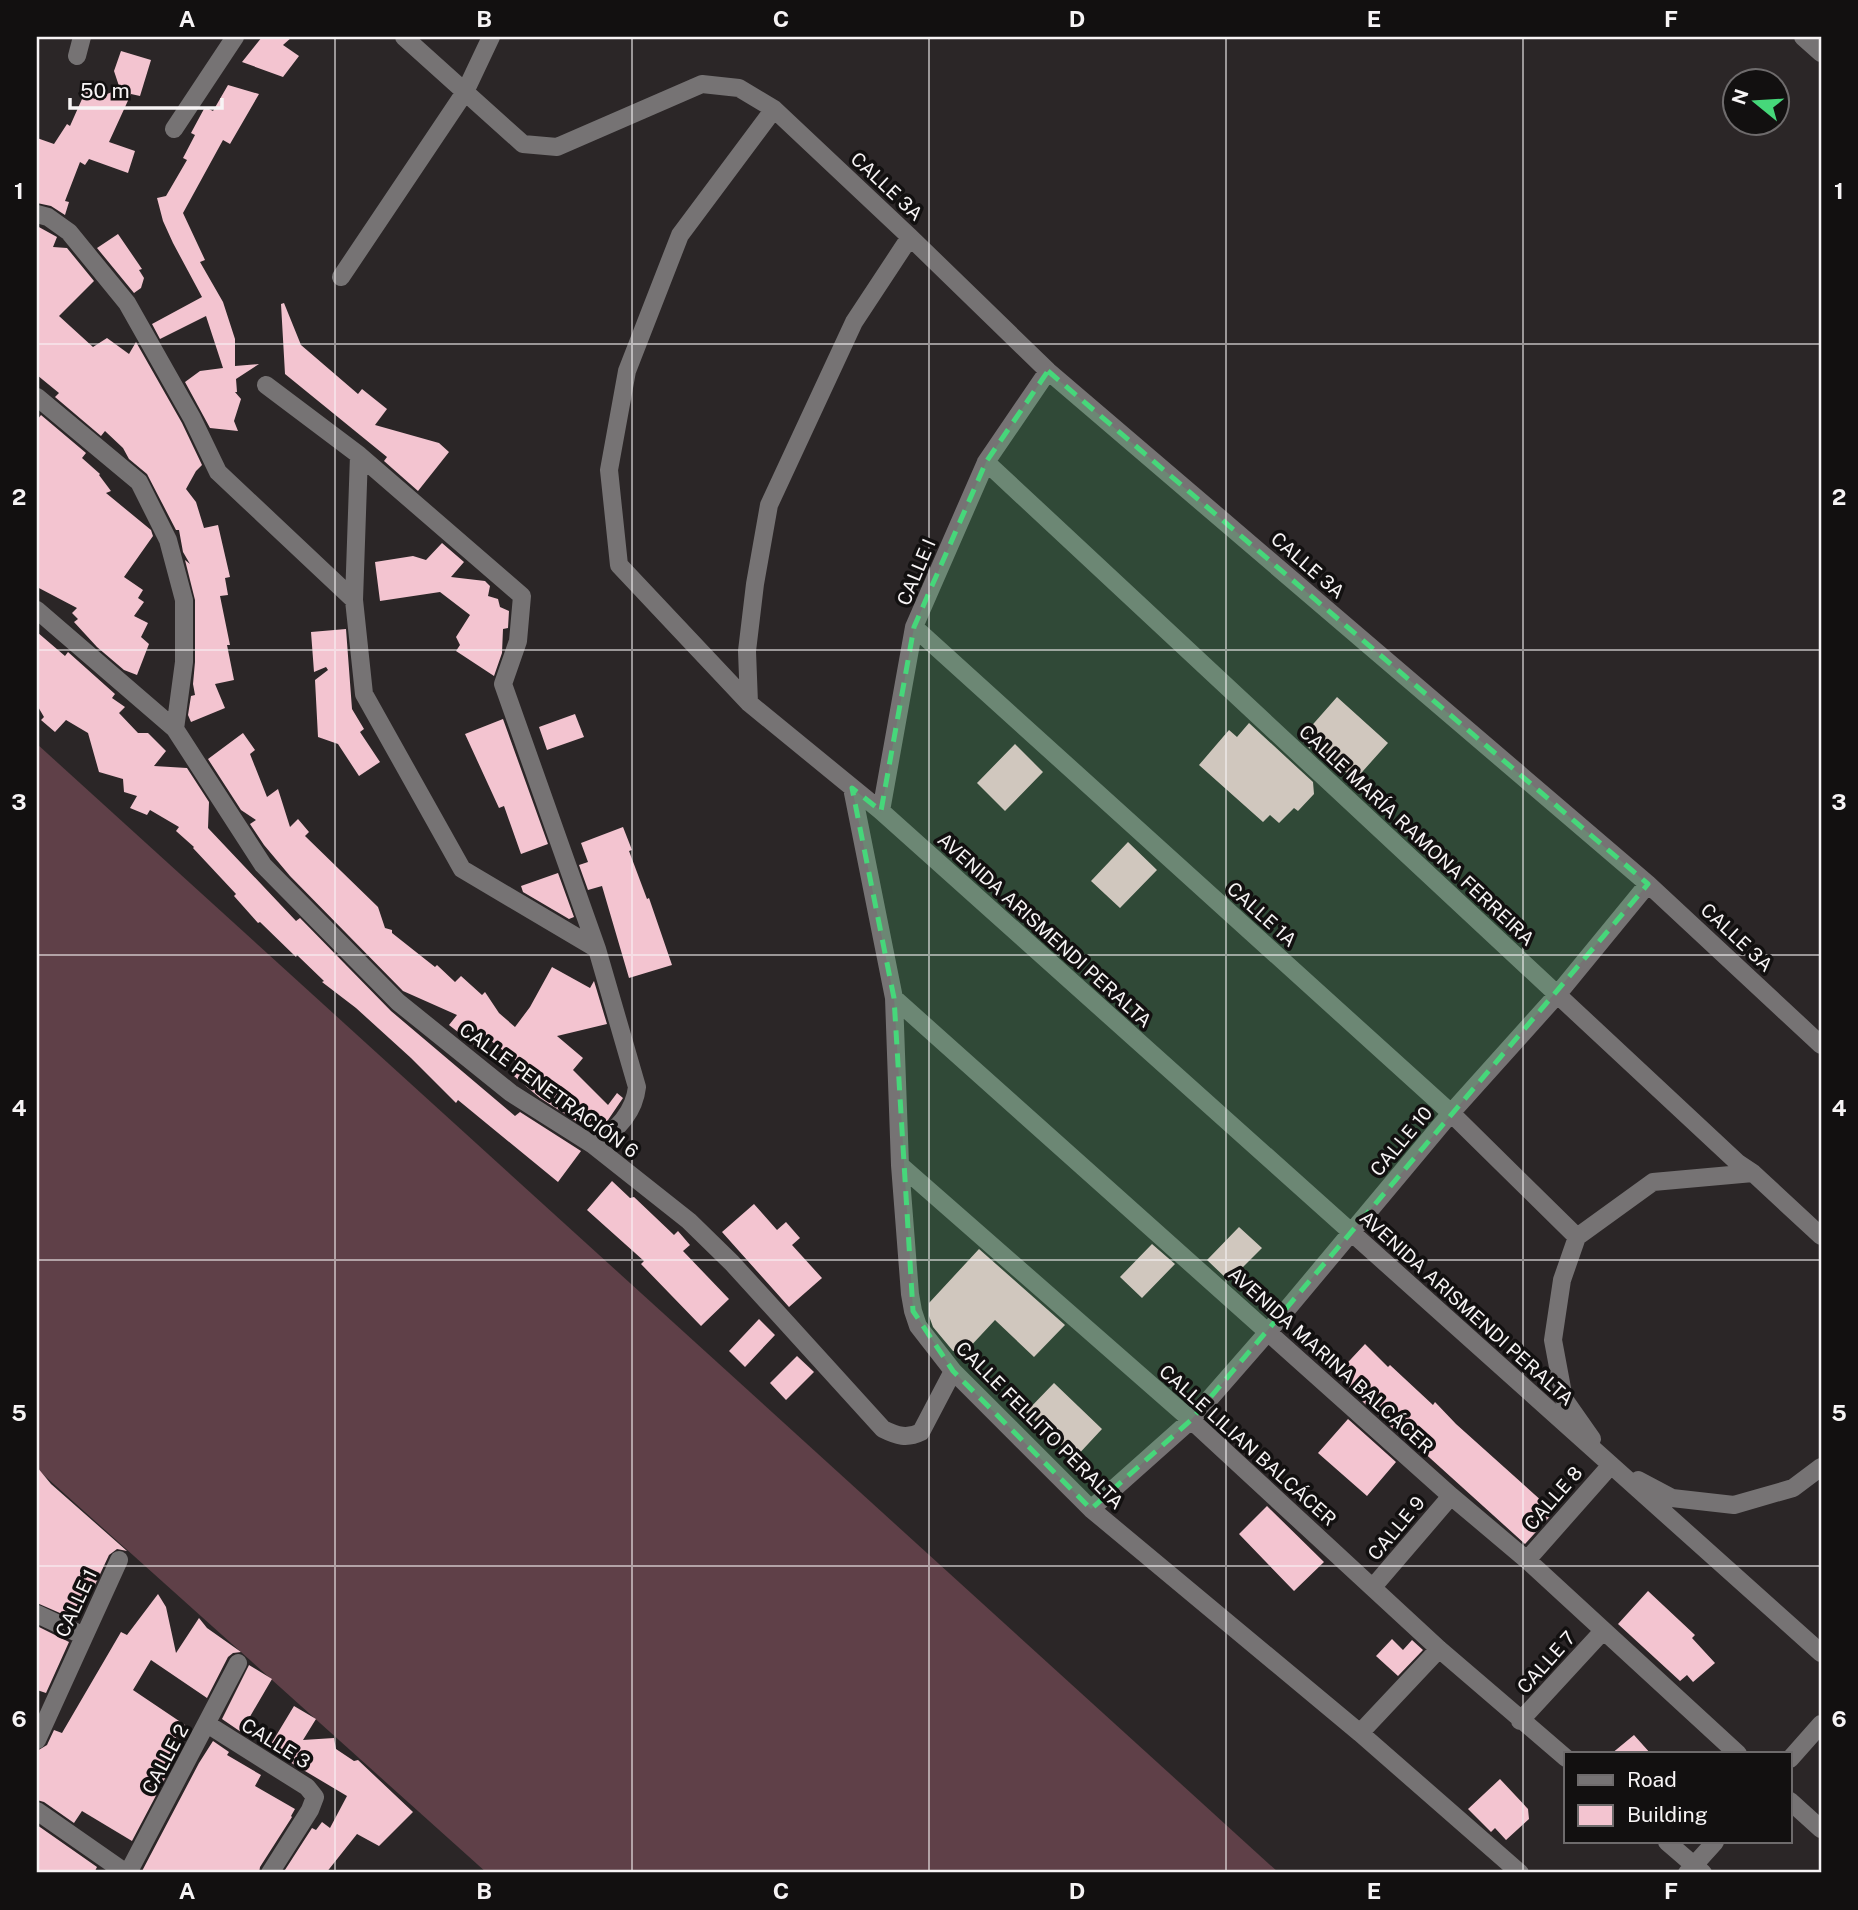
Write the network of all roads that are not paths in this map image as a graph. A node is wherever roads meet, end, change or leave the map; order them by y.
1 (82, 37) edge
2 (235, 37) edge
3 (404, 37) edge
4 (491, 37) edge
5 (1803, 37) edge
6 (1821, 53) edge
7 (77, 56) dead end
8 (465, 92) junction
9 (774, 109) junction
10 (174, 129) dead end
11 (37, 214) edge
12 (910, 237) junction
13 (341, 276) dead end
14 (1048, 371) junction
15 (266, 385) dead end
16 (37, 397) edge
17 (359, 455) junction
18 (986, 462) junction
19 (354, 600) junction
20 (37, 610) edge
21 (915, 627) junction
22 (749, 703) junction
23 (175, 729) junction
24 (852, 788) junction
25 (881, 811) junction
26 (1648, 884) junction
27 (597, 949) junction
28 (1557, 995) junction
29 (894, 998) junction
30 (1821, 1045) edge
31 (1451, 1113) junction
32 (593, 1145) junction
33 (900, 1165) junction
34 (1753, 1173) junction
35 (1351, 1233) junction
36 (1821, 1236) edge
37 (1577, 1237) junction
38 (1268, 1332) junction
39 (953, 1371) junction
40 (1191, 1420) junction
41 (1611, 1465) junction
42 (1821, 1467) edge
43 (1451, 1496) junction
44 (1091, 1509) junction
45 (119, 1560) dead end
46 (1527, 1560) junction
47 (1373, 1587) junction
48 (37, 1614) edge
49 (1603, 1631) junction
50 (84, 1636) junction
51 (1439, 1649) junction
52 (1821, 1653) edge
53 (238, 1664) dead end
54 (1520, 1721) junction
55 (207, 1724) junction
56 (1821, 1724) edge
57 (1360, 1733) junction
58 (37, 1740) edge
59 (1736, 1752) edge
60 (1564, 1756) edge
61 (1792, 1757) edge
62 (1792, 1803) edge
63 (37, 1811) edge
64 (1821, 1829) edge
65 (1668, 1843) edge
66 (1714, 1843) edge
67 (1695, 1870) edge
68 (127, 1873) edge
69 (270, 1873) edge
70 (1520, 1873) edge

1 - 7 street
2 - 10 street
3 - 8 street, CALLE 3A
4 - 8 street
5 - 6 street
8 - 9 street, CALLE 3A
8 - 13 street
9 - 12 street, CALLE 3A
9 - 22 street, AVENIDA ARISMENDI PERALTA
11 - 19 street
12 - 14 street, CALLE 3A
12 - 22 street
14 - 18 street, CALLE I
14 - 26 street, CALLE 3A
15 - 17 street
16 - 23 street
17 - 19 street
17 - 27 street
18 - 21 street, CALLE I
18 - 28 street, CALLE MARÍA RAMONA FERREIRA
19 - 27 street
20 - 23 street, CALLE PENETRACIÓN 6
21 - 25 street, CALLE I
21 - 31 street, CALLE 1A
22 - 24 street, AVENIDA ARISMENDI PERALTA
23 - 32 street, CALLE PENETRACIÓN 6
24 - 25 street, AVENIDA ARISMENDI PERALTA
24 - 29 street, CALLE FELLITO PERALTA
25 - 35 street, AVENIDA ARISMENDI PERALTA
26 - 28 street, CALLE 10
26 - 30 street, CALLE 3A
27 - 32 street
28 - 31 street, CALLE 10
28 - 34 street, CALLE MARÍA RAMONA FERREIRA
29 - 33 street, CALLE FELLITO PERALTA
29 - 38 street, AVENIDA MARINA BALCÁCER
31 - 35 street, CALLE 10
31 - 37 street, CALLE 1A
32 - 39 street, CALLE PENETRACIÓN 6
33 - 39 street, CALLE FELLITO PERALTA
33 - 40 street, CALLE LILIAN BALCÁCER
34 - 36 street, CALLE MARÍA RAMONA FERREIRA
34 - 37 street
35 - 38 street, CALLE 10
35 - 41 street, AVENIDA ARISMENDI PERALTA
37 - 41 street
38 - 40 street, CALLE 10
38 - 43 street, AVENIDA MARINA BALCÁCER
39 - 44 street, CALLE FELLITO PERALTA
40 - 44 street, CALLE 10
40 - 47 street, CALLE LILIAN BALCÁCER
41 - 42 street
41 - 46 street, CALLE 8
41 - 52 street, AVENIDA ARISMENDI PERALTA
43 - 46 street, AVENIDA MARINA BALCÁCER
43 - 47 street, CALLE 9
44 - 57 street, CALLE FELLITO PERALTA
45 - 50 street, CALLE 1
46 - 49 street, AVENIDA MARINA BALCÁCER
47 - 51 street, CALLE LILIAN BALCÁCER
48 - 50 street
49 - 54 street, CALLE 7
49 - 59 street, AVENIDA MARINA BALCÁCER
50 - 58 street, CALLE 1
51 - 54 street, CALLE LILIAN BALCÁCER
51 - 57 street
53 - 55 street, CALLE 2
54 - 60 street, CALLE LILIAN BALCÁCER
55 - 68 street, CALLE 2
55 - 69 street, CALLE 3
56 - 61 street
57 - 70 street, CALLE FELLITO PERALTA
62 - 64 street
63 - 68 street
65 - 67 street
66 - 67 street

